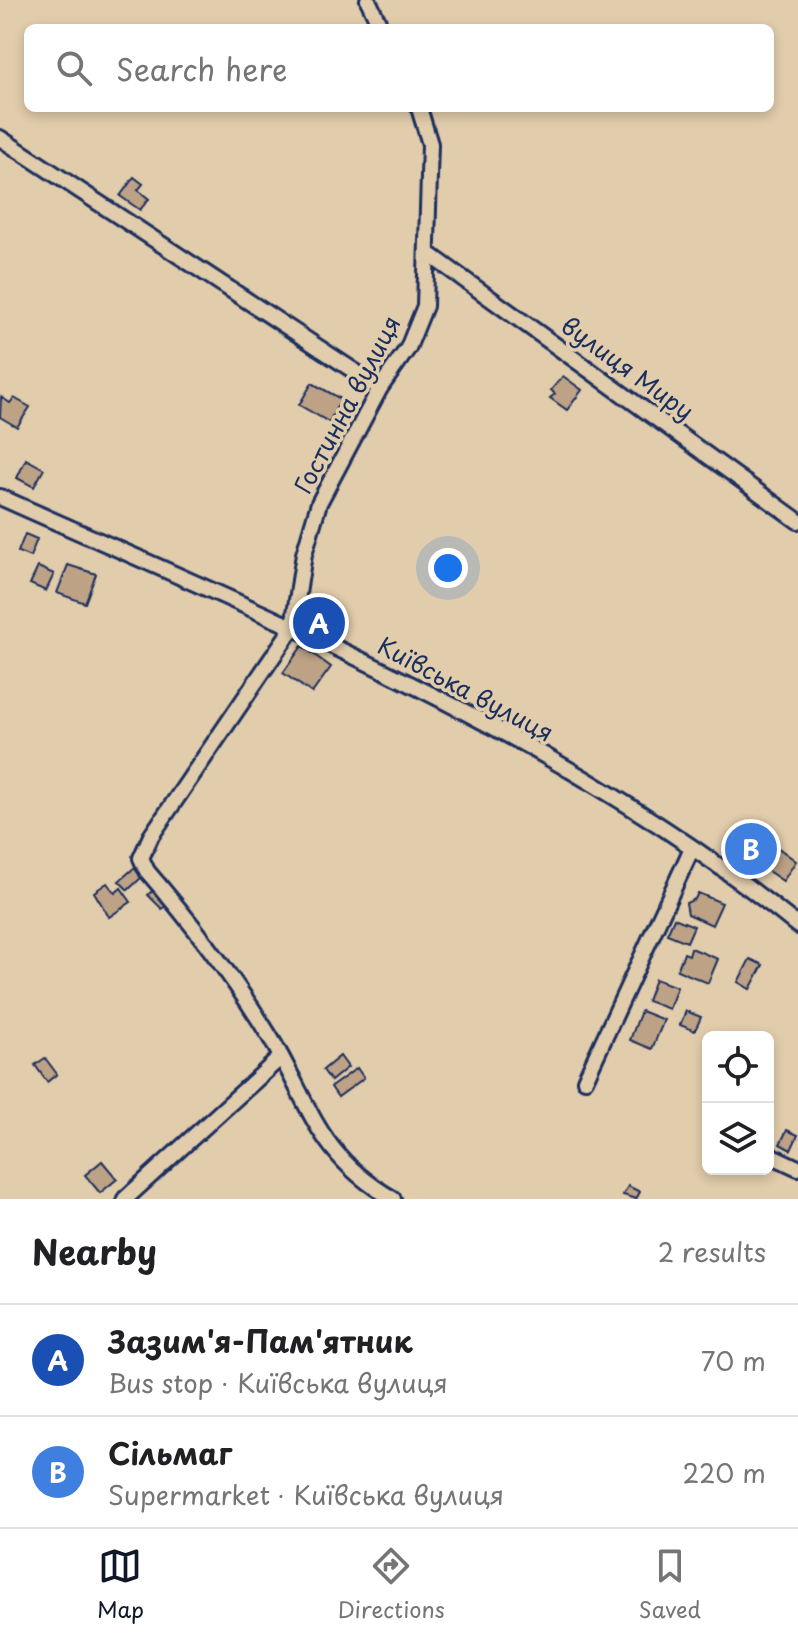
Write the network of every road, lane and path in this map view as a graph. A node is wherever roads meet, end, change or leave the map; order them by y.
1 (368, 0) edge
2 (379, 24) edge
3 (420, 112) edge
4 (0, 138) edge
5 (429, 254) junction
6 (380, 388) junction
7 (0, 497) edge
8 (798, 521) edge
9 (293, 627) junction
10 (692, 848) junction
11 (798, 926) edge
12 (281, 1057) junction
13 (585, 1080) dead end
14 (774, 1157) edge
15 (798, 1168) edge
16 (125, 1199) edge
17 (393, 1199) edge

1 - 2 street
3 - 5 street, Гостинна вулиця
4 - 6 street
5 - 6 street, Гостинна вулиця
5 - 8 street, вулиця Миру
6 - 9 street, Гостинна вулиця
7 - 9 street, Київська вулиця
9 - 10 street, Київська вулиця
9 - 12 street
10 - 11 street, Київська вулиця
10 - 13 street
12 - 16 street
12 - 17 street
14 - 15 street

